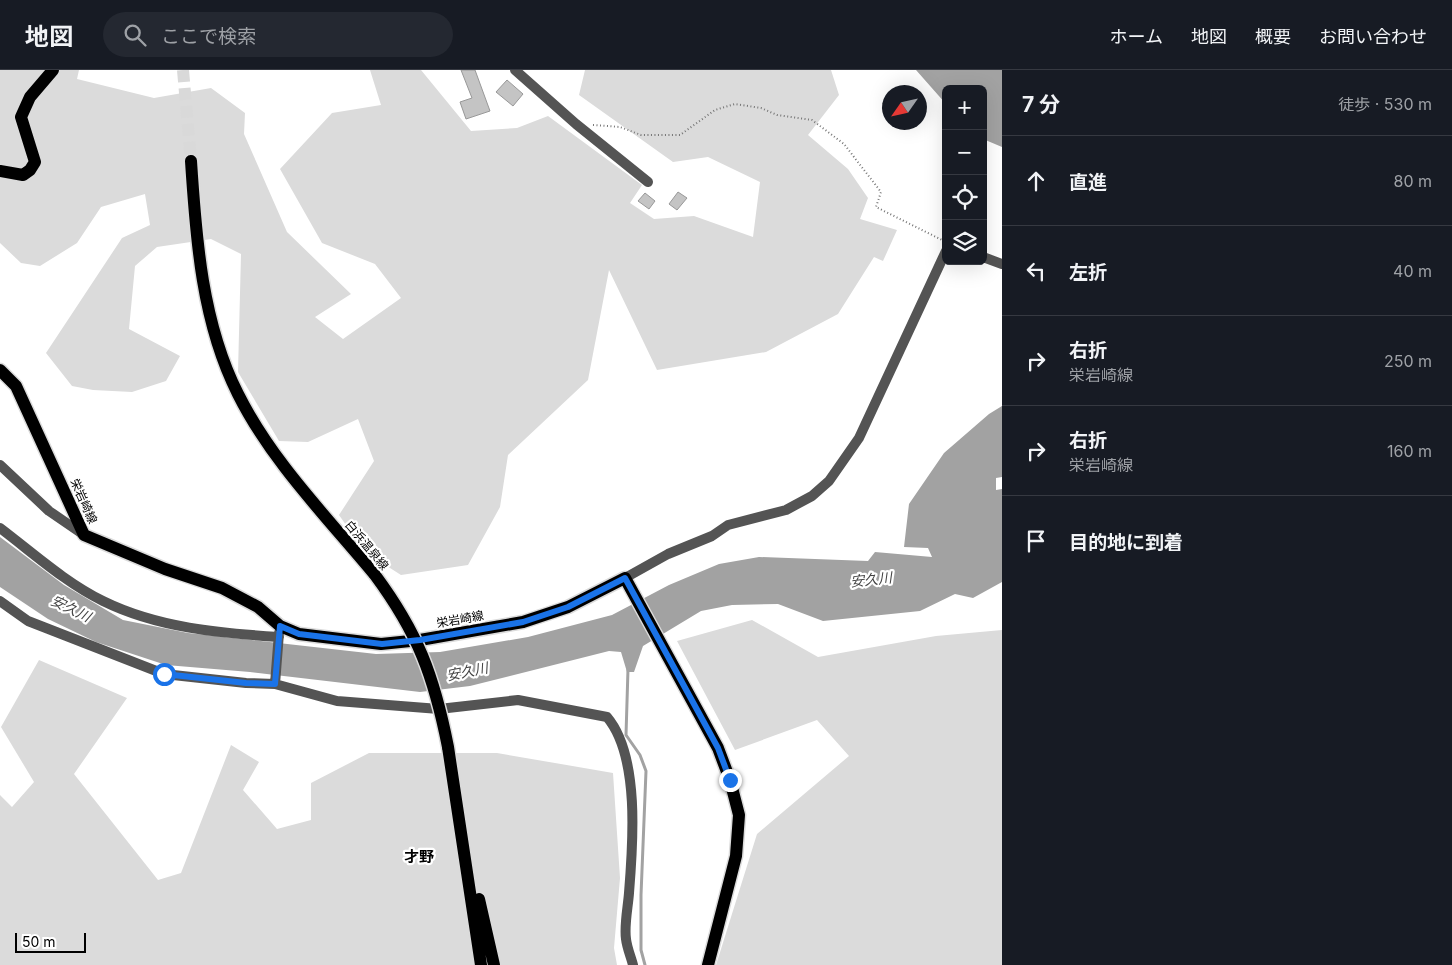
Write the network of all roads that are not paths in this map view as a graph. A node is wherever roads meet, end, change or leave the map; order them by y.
1 (53, 70) edge
2 (515, 70) edge
3 (191, 162) tunnel mouth
4 (0, 171) edge
5 (648, 182) dead end
6 (987, 258) edge
7 (942, 260) edge
8 (1002, 264) edge
9 (0, 370) edge
10 (0, 465) edge
11 (0, 528) edge
12 (84, 535) junction
13 (625, 578) junction
14 (0, 602) edge
15 (279, 631) junction
16 (275, 682) junction
17 (458, 809) junction
18 (479, 965) edge
19 (494, 965) edge
20 (633, 965) edge
21 (708, 965) edge

1 - 4 main road
2 - 5 street
3 - 17 main road, 白浜温泉線, bridge
6 - 8 street
7 - 13 street
9 - 12 main road, 栄岩崎線
10 - 12 street
11 - 15 street
12 - 15 main road, 栄岩崎線
13 - 15 main road, 栄岩崎線
13 - 21 main road
14 - 16 street
15 - 16 street
16 - 20 street
17 - 18 main road, 白浜温泉線
17 - 19 main road

